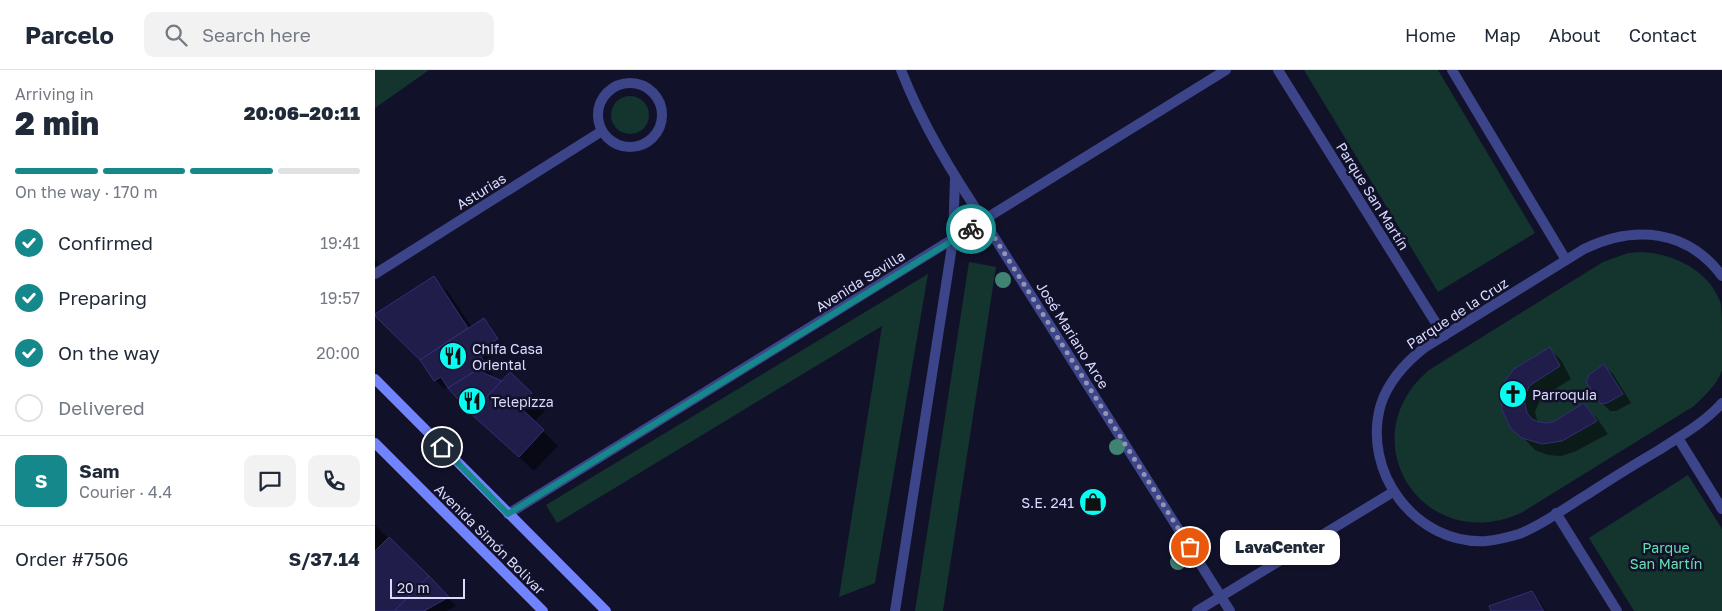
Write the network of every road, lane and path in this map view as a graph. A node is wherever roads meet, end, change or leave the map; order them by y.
1 (901, 70) edge
2 (1226, 70) edge
3 (1277, 70) edge
4 (1452, 70) edge
5 (602, 131) junction
6 (955, 178) junction
7 (984, 221) junction
8 (953, 240) junction
9 (1566, 260) junction
10 (375, 274) edge
11 (1722, 276) edge
12 (1444, 336) junction
13 (375, 379) edge
14 (1722, 402) edge
15 (1678, 438) junction
16 (375, 443) edge
17 (1393, 492) junction
18 (1722, 509) edge
19 (1556, 513) junction
20 (508, 514) junction
21 (1221, 596) junction
22 (543, 611) edge
23 (606, 611) edge
24 (895, 611) edge
25 (1197, 611) edge
26 (1230, 611) edge
27 (1617, 611) edge

1 - 6 street, José Mariano Arce
2 - 7 street, Avenida Sevilla
3 - 12 street, Parque San Martín
4 - 9 street
5 - 5 street
5 - 10 street, Asturias
6 - 7 street, José Mariano Arce
6 - 8 street
7 - 8 street, Avenida Sevilla
7 - 21 street, José Mariano Arce
8 - 20 street, Avenida Sevilla
8 - 24 street
9 - 11 street, Parque de la Cruz
9 - 12 street, Parque de la Cruz
12 - 17 street, Parque de la Cruz
13 - 20 main road
14 - 15 street, Parque de la Cruz
15 - 18 street
15 - 19 street, Parque de la Cruz
16 - 22 main road, Avenida Simón Bolivar
17 - 19 street, Parque de la Cruz
17 - 21 street
19 - 27 street
20 - 23 main road
21 - 25 street
21 - 26 street, José Mariano Arce

